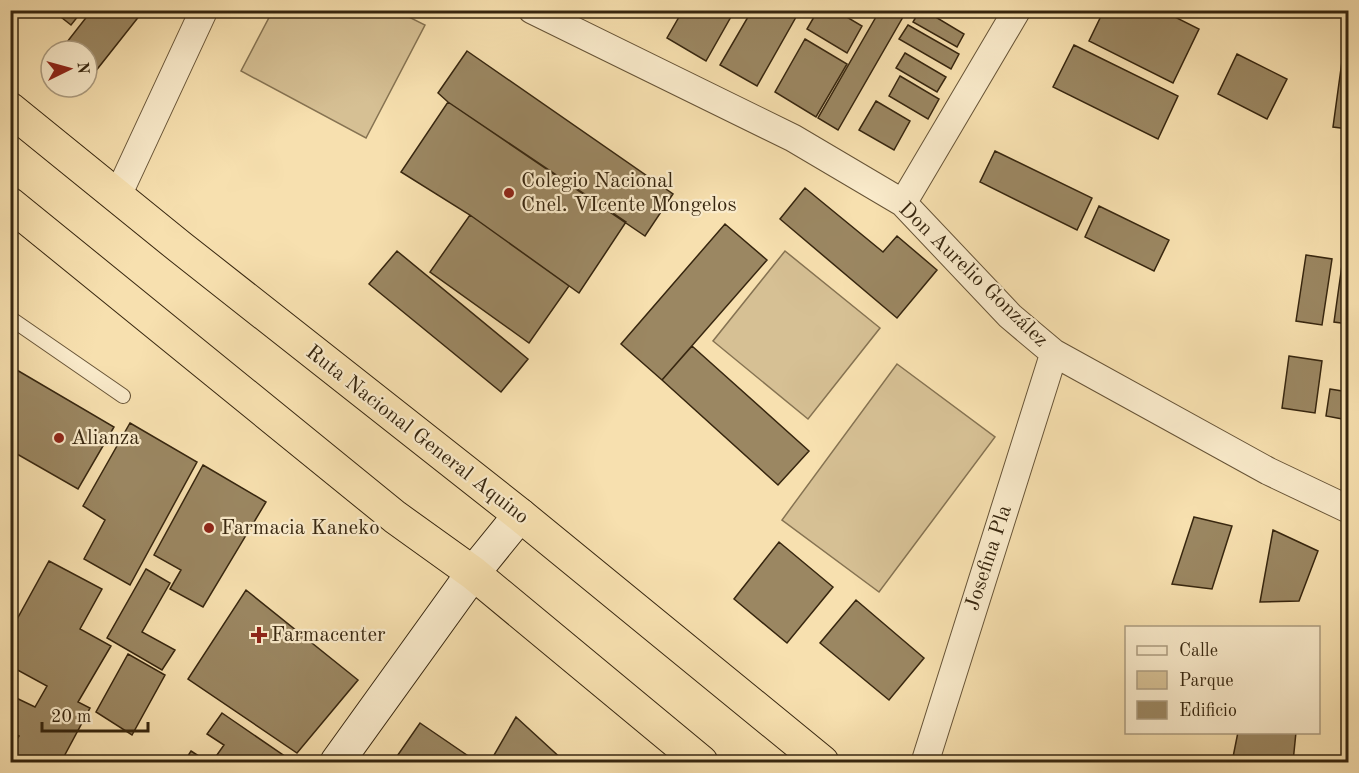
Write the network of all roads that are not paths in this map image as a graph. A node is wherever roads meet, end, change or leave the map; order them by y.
1 (204, 10) edge
2 (532, 10) edge
3 (1017, 10) edge
4 (10, 109) edge
5 (117, 197) junction
6 (903, 203) junction
7 (10, 204) edge
8 (10, 318) edge
9 (1054, 353) junction
10 (123, 396) dead end
11 (1348, 509) edge
12 (520, 515) junction
13 (473, 573) junction
14 (337, 762) edge
15 (701, 762) edge
16 (822, 762) edge
17 (925, 762) edge

1 - 5 street
2 - 6 street, Don Aurelio González
3 - 6 street
4 - 5 highway, Ruta Nacional General Aquino
5 - 12 highway, Ruta Nacional General Aquino
6 - 9 street, Don Aurelio González
7 - 13 highway
8 - 10 lane
9 - 11 street, Don Aurelio González
9 - 17 street, Josefina Pla
12 - 13 street
12 - 16 highway, Ruta Nacional General Aquino
13 - 14 street
13 - 15 highway

